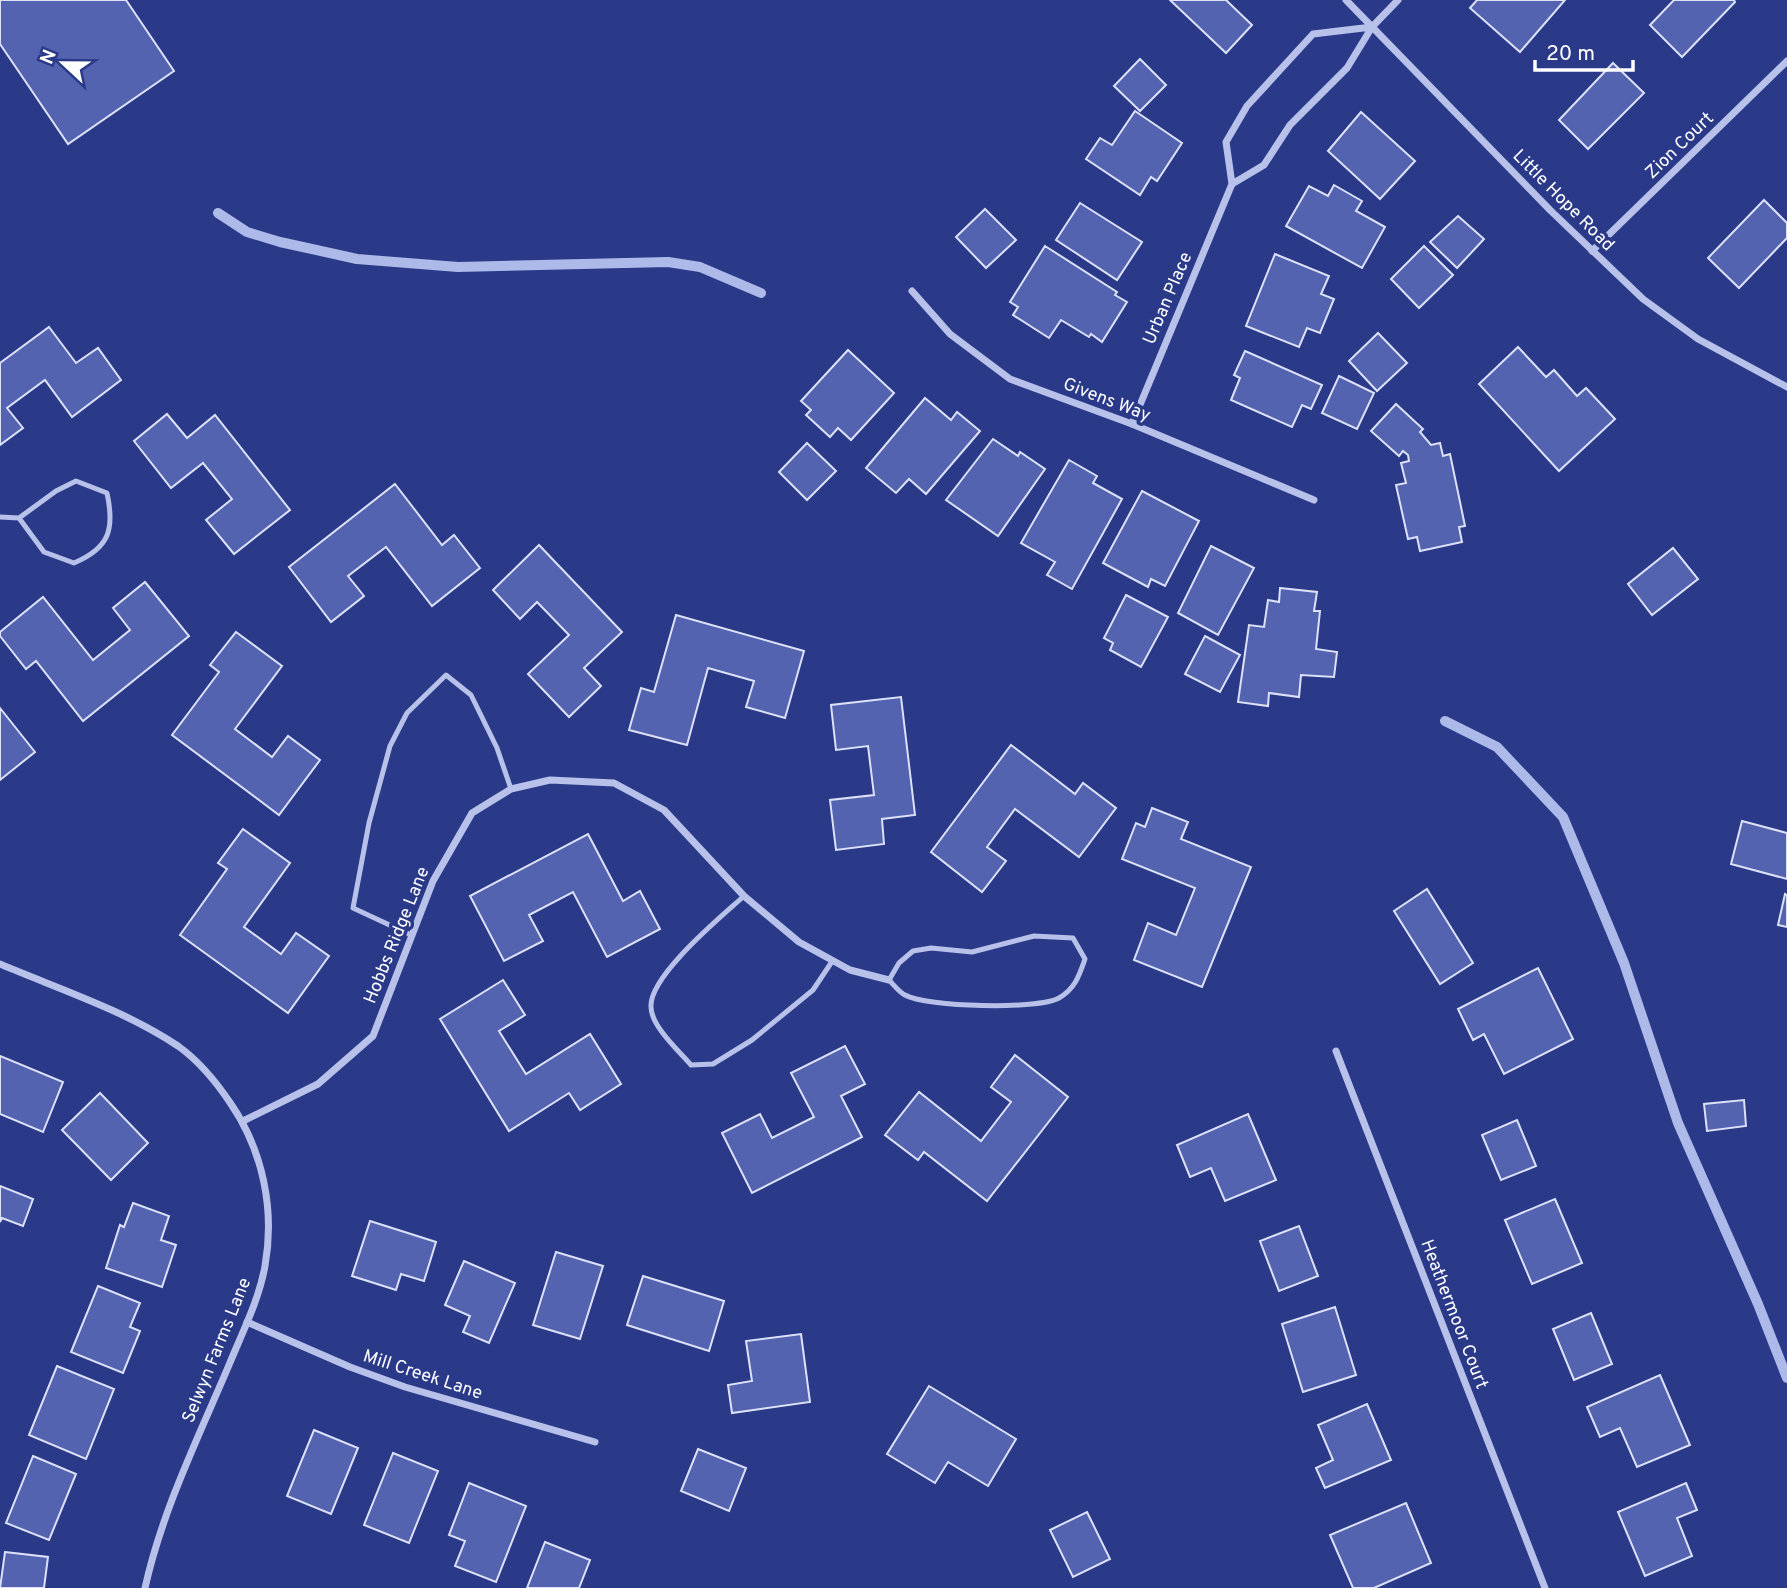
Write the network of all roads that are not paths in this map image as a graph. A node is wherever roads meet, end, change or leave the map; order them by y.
1 (1346, 0) edge
2 (1398, 0) edge
3 (1372, 27) junction
4 (1787, 61) edge
5 (1232, 184) junction
6 (1592, 251) junction
7 (912, 291) dead end
8 (1787, 387) edge
9 (1132, 424) junction
10 (1314, 500) dead end
11 (0, 517) edge
12 (19, 518) junction
13 (512, 789) junction
14 (744, 896) junction
15 (411, 935) junction
16 (833, 961) junction
17 (0, 964) edge
18 (889, 980) junction
19 (1336, 1051) dead end
20 (243, 1121) junction
21 (247, 1322) junction
22 (595, 1442) dead end
23 (145, 1588) edge
24 (1545, 1588) edge

1 - 3 street, Little Hope Road
2 - 3 street
3 - 5 street
3 - 5 street
3 - 6 street, Little Hope Road
4 - 6 street, Zion Court
5 - 9 street, Urban Place
6 - 8 street, Little Hope Road
7 - 9 street, Givens Way
9 - 10 street, Givens Way
11 - 12 lane
12 - 12 lane
13 - 14 street, Hobbs Ridge Lane
13 - 15 street, Hobbs Ridge Lane
13 - 15 lane
14 - 16 street, Hobbs Ridge Lane
14 - 16 lane
15 - 20 street, Hobbs Ridge Lane
16 - 18 street, Hobbs Ridge Lane
17 - 20 street, Selwyn Farms Lane
18 - 18 lane
19 - 24 street, Heathermoor Court
20 - 21 street, Selwyn Farms Lane
21 - 22 street, Mill Creek Lane
21 - 23 street, Selwyn Farms Lane

